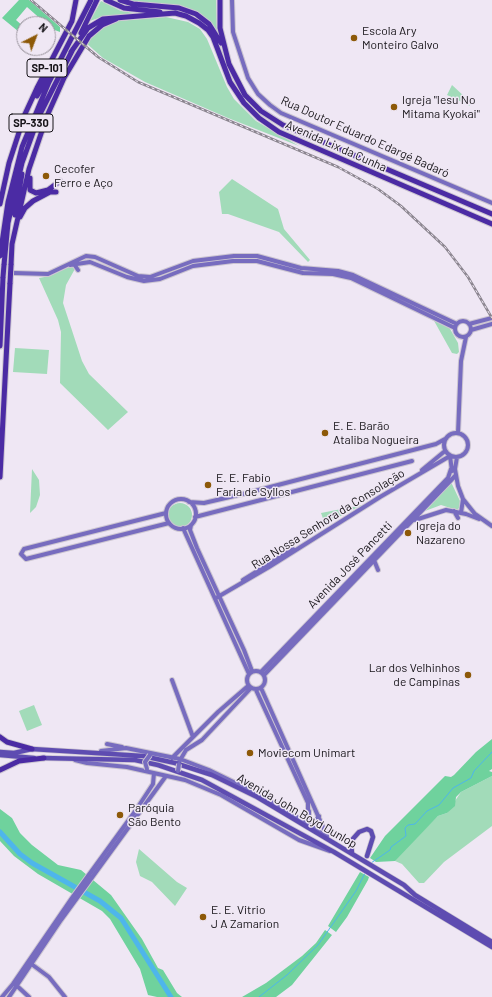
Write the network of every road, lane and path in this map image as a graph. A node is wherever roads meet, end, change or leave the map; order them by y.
1 (76, 0) edge
2 (91, 0) edge
3 (97, 0) edge
4 (106, 0) edge
5 (120, 0) edge
6 (220, 0) edge
7 (232, 0) edge
8 (175, 13) junction
9 (121, 18) junction
10 (67, 47) junction
11 (71, 52) junction
12 (225, 53) junction
13 (18, 137) junction
14 (30, 138) junction
15 (37, 142) junction
16 (60, 182) dead end
17 (56, 192) dead end
18 (492, 203) edge
19 (0, 204) edge
20 (492, 214) edge
21 (492, 224) edge
22 (15, 229) junction
23 (12, 244) junction
24 (0, 256) edge
25 (86, 256) junction
26 (80, 257) junction
27 (86, 262) junction
28 (80, 263) junction
29 (74, 264) junction
30 (65, 266) junction
31 (78, 270) dead end
32 (314, 271) junction
33 (14, 273) tunnel mouth
34 (492, 318) edge
35 (469, 324) junction
36 (492, 324) edge
37 (456, 326) junction
38 (471, 330) junction
39 (459, 336) junction
40 (466, 337) junction
41 (0, 346) edge
42 (462, 350) junction
43 (458, 433) junction
44 (445, 439) junction
45 (445, 451) junction
46 (450, 456) junction
47 (457, 457) junction
48 (412, 461) dead end
49 (451, 470) junction
50 (455, 476) junction
51 (0, 477) edge
52 (464, 499) junction
53 (189, 502) junction
54 (454, 511) junction
55 (166, 513) junction
56 (461, 513) junction
57 (195, 517) junction
58 (458, 518) dead end
59 (413, 520) junction
60 (482, 520) junction
61 (169, 523) junction
62 (191, 525) junction
63 (492, 526) edge
64 (183, 528) junction
65 (374, 560) junction
66 (378, 570) dead end
67 (217, 596) junction
68 (250, 673) junction
69 (262, 674) junction
70 (172, 680) dead end
71 (249, 687) junction
72 (259, 689) junction
73 (0, 737) edge
74 (193, 737) junction
75 (107, 744) dead end
76 (126, 748) junction
77 (32, 749) junction
78 (0, 752) edge
79 (88, 752) junction
80 (155, 754) junction
81 (0, 756) edge
82 (44, 758) junction
83 (172, 758) junction
84 (75, 760) junction
85 (179, 762) junction
86 (0, 770) edge
87 (154, 773) junction
88 (168, 777) junction
89 (308, 810) junction
90 (319, 816) junction
91 (299, 818) junction
92 (328, 839) junction
93 (332, 843) junction
94 (334, 852) junction
95 (352, 854) junction
96 (368, 856) dead end
97 (84, 886) junction
98 (492, 942) edge
99 (492, 947) edge
100 (29, 963) junction
101 (13, 984) junction
102 (17, 986) junction
103 (2, 997) edge
104 (9, 997) edge
105 (29, 997) edge
106 (65, 997) edge

1 - 13 highway, SP-101
2 - 10 highway, SP-330
3 - 11 highway, SP-330
4 - 8 highway
5 - 12 highway
6 - 12 highway, Avenida Lix da Cunha
7 - 18 street, Rua Doutor Eduardo Edargé Badaró
8 - 9 highway, Avenida Lix da Cunha
8 - 21 highway, Avenida Lix da Cunha
9 - 11 highway, Avenida Lix da Cunha
9 - 15 highway
10 - 13 highway
10 - 24 highway, SP-330
11 - 14 highway, SP-330
12 - 20 highway, Avenida Lix da Cunha
13 - 19 highway
14 - 23 highway
14 - 41 highway, SP-330, bridge
15 - 16 highway
15 - 22 highway
17 - 22 highway
22 - 23 highway
23 - 51 highway, bridge
25 - 26 street
25 - 27 street
25 - 32 street
26 - 28 street
26 - 30 street
27 - 28 street
27 - 32 street
28 - 29 street
29 - 30 street
29 - 31 street
30 - 33 street
32 - 37 street
34 - 35 street
35 - 37 street
35 - 38 street
36 - 38 street
37 - 39 street
38 - 40 street
39 - 40 street
39 - 42 street
40 - 42 street
42 - 43 street
43 - 44 street
43 - 47 street
44 - 45 street
44 - 53 street
45 - 46 street
45 - 67 street, Rua Nossa Senhora da Consolação
46 - 47 street
46 - 49 street
46 - 67 street, Rua Nossa Senhora da Consolação
47 - 50 street
48 - 57 street
49 - 50 street
49 - 69 street, Avenida José Pancetti
50 - 52 street
50 - 59 street, Avenida José Pancetti
52 - 56 street
52 - 60 street
53 - 55 street
53 - 57 street
54 - 56 street
54 - 58 street
54 - 59 street
55 - 61 street
55 - 61 street
56 - 60 street
57 - 62 street
59 - 65 street, Avenida José Pancetti
60 - 63 street
61 - 64 street
62 - 64 street
62 - 67 street
64 - 67 street
65 - 66 street
65 - 69 street, Avenida José Pancetti
67 - 68 street
68 - 69 street
68 - 71 street
69 - 72 street
70 - 74 street
71 - 72 street
71 - 74 street
71 - 85 street
72 - 89 street
72 - 90 street
73 - 77 highway
74 - 83 street
75 - 76 street
76 - 79 street
76 - 80 street
77 - 78 main road, Avenida John Boyd Dunlop
77 - 79 main road, Avenida John Boyd Dunlop
79 - 93 main road, Avenida John Boyd Dunlop
80 - 83 street
80 - 87 street, bridge
81 - 82 main road, Avenida John Boyd Dunlop
82 - 84 main road, Avenida John Boyd Dunlop
82 - 86 highway
83 - 85 street
84 - 87 street
84 - 94 main road, Avenida John Boyd Dunlop
85 - 88 street, bridge
85 - 91 street
87 - 88 street, Avenida John Boyd Dunlop
87 - 97 street
88 - 94 street, Avenida John Boyd Dunlop
88 - 97 street
89 - 90 street
89 - 91 street
90 - 92 street
91 - 92 street
92 - 93 street
93 - 95 main road, Avenida John Boyd Dunlop
94 - 99 main road, Avenida John Boyd Dunlop
95 - 96 main road
95 - 98 main road, Avenida John Boyd Dunlop
97 - 100 street
100 - 101 street
100 - 102 street
100 - 106 street
101 - 102 street
101 - 103 street
102 - 104 street
102 - 105 street

